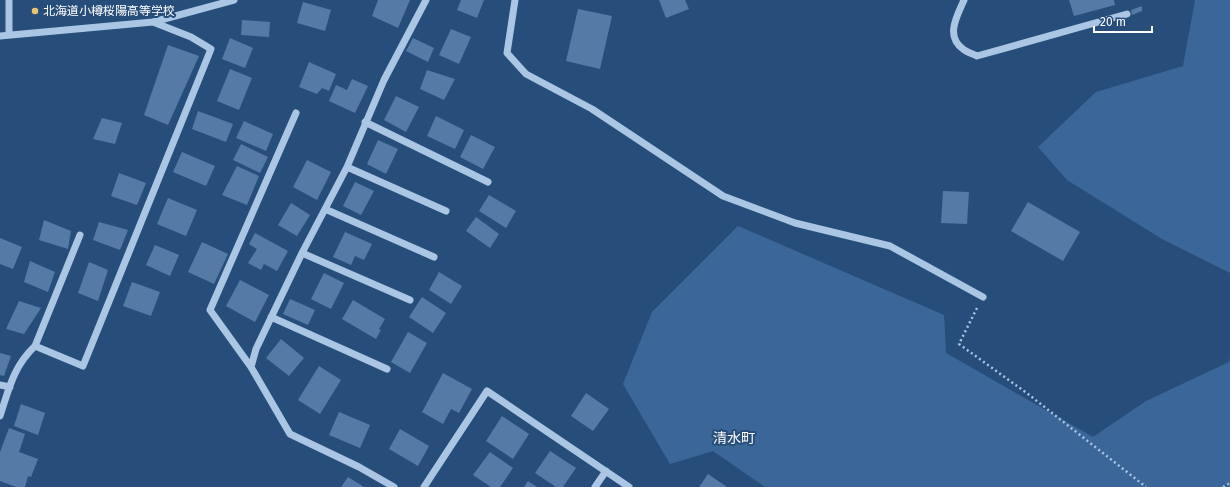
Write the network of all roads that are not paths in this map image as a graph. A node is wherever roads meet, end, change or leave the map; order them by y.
1 (8, 0) edge
2 (234, 0) edge
3 (426, 0) edge
4 (515, 0) edge
5 (964, 0) edge
6 (223, 1) edge
7 (1127, 14) dead end
8 (153, 22) junction
9 (9, 34) junction
10 (0, 36) edge
11 (296, 113) dead end
12 (366, 122) junction
13 (347, 167) junction
14 (488, 182) dead end
15 (325, 209) junction
16 (446, 211) dead end
17 (80, 235) dead end
18 (302, 253) junction
19 (434, 257) dead end
20 (983, 297) road end
21 (410, 300) dead end
22 (271, 317) junction
23 (35, 346) junction
24 (251, 367) junction
25 (388, 369) dead end
26 (0, 385) edge
27 (10, 387) junction
28 (0, 416) edge
29 (606, 471) junction
30 (394, 487) edge
31 (424, 487) edge
32 (595, 487) edge
33 (629, 487) edge

1 - 9 street
2 - 6 street
3 - 12 street
4 - 20 street
5 - 7 street
6 - 8 street
8 - 9 street
8 - 23 street
9 - 10 street
11 - 24 street
12 - 13 street
12 - 14 street
13 - 15 street
13 - 16 street
15 - 18 street
15 - 19 street
17 - 23 street
18 - 21 street
18 - 22 street
22 - 24 street
22 - 25 street
23 - 27 street
24 - 30 street
26 - 27 street
27 - 28 street
29 - 31 street
29 - 32 street
29 - 33 street

